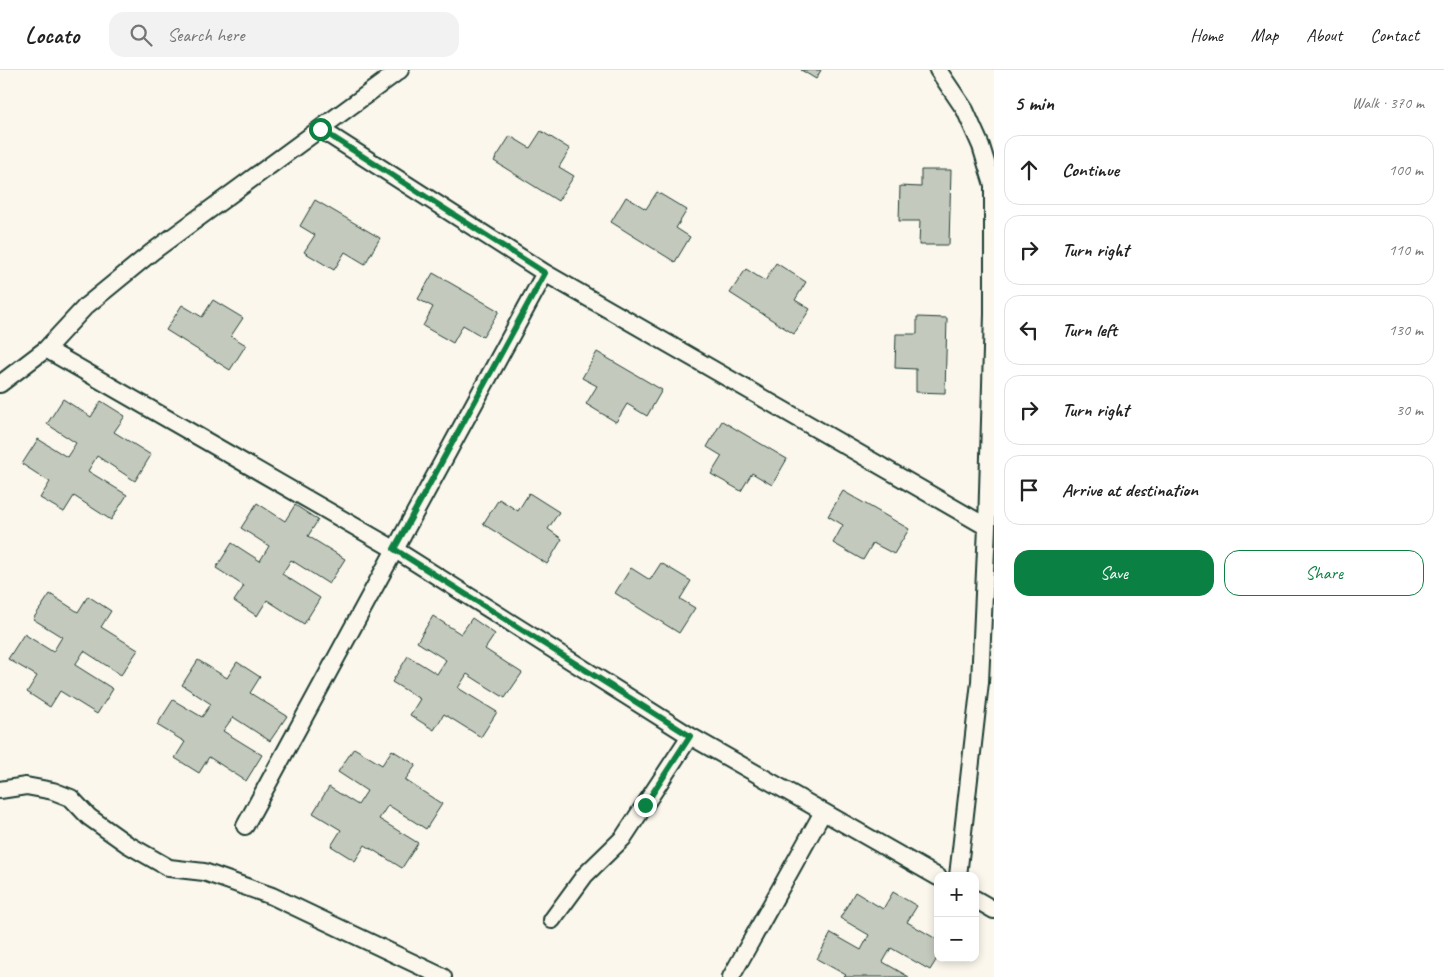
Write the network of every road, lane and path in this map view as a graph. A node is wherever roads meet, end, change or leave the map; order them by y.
1 (400, 70) edge
2 (938, 70) edge
3 (320, 129) junction
4 (545, 273) junction
5 (994, 314) edge
6 (46, 349) junction
7 (0, 384) edge
8 (988, 527) junction
9 (394, 549) junction
10 (987, 682) edge
11 (690, 736) junction
12 (0, 790) edge
13 (824, 812) junction
14 (245, 826) dead end
15 (959, 872) edge
16 (934, 875) edge
17 (979, 901) edge
18 (994, 910) edge
19 (552, 920) dead end
20 (443, 977) edge
21 (731, 977) edge

1 - 3 street
2 - 5 street
3 - 4 street
3 - 6 street
4 - 8 street
4 - 9 street
5 - 8 street
6 - 7 street
6 - 9 street
8 - 10 street
9 - 11 street
9 - 14 street
10 - 15 street
11 - 13 street
11 - 19 street
12 - 20 street
13 - 16 street
13 - 21 street
17 - 18 street

